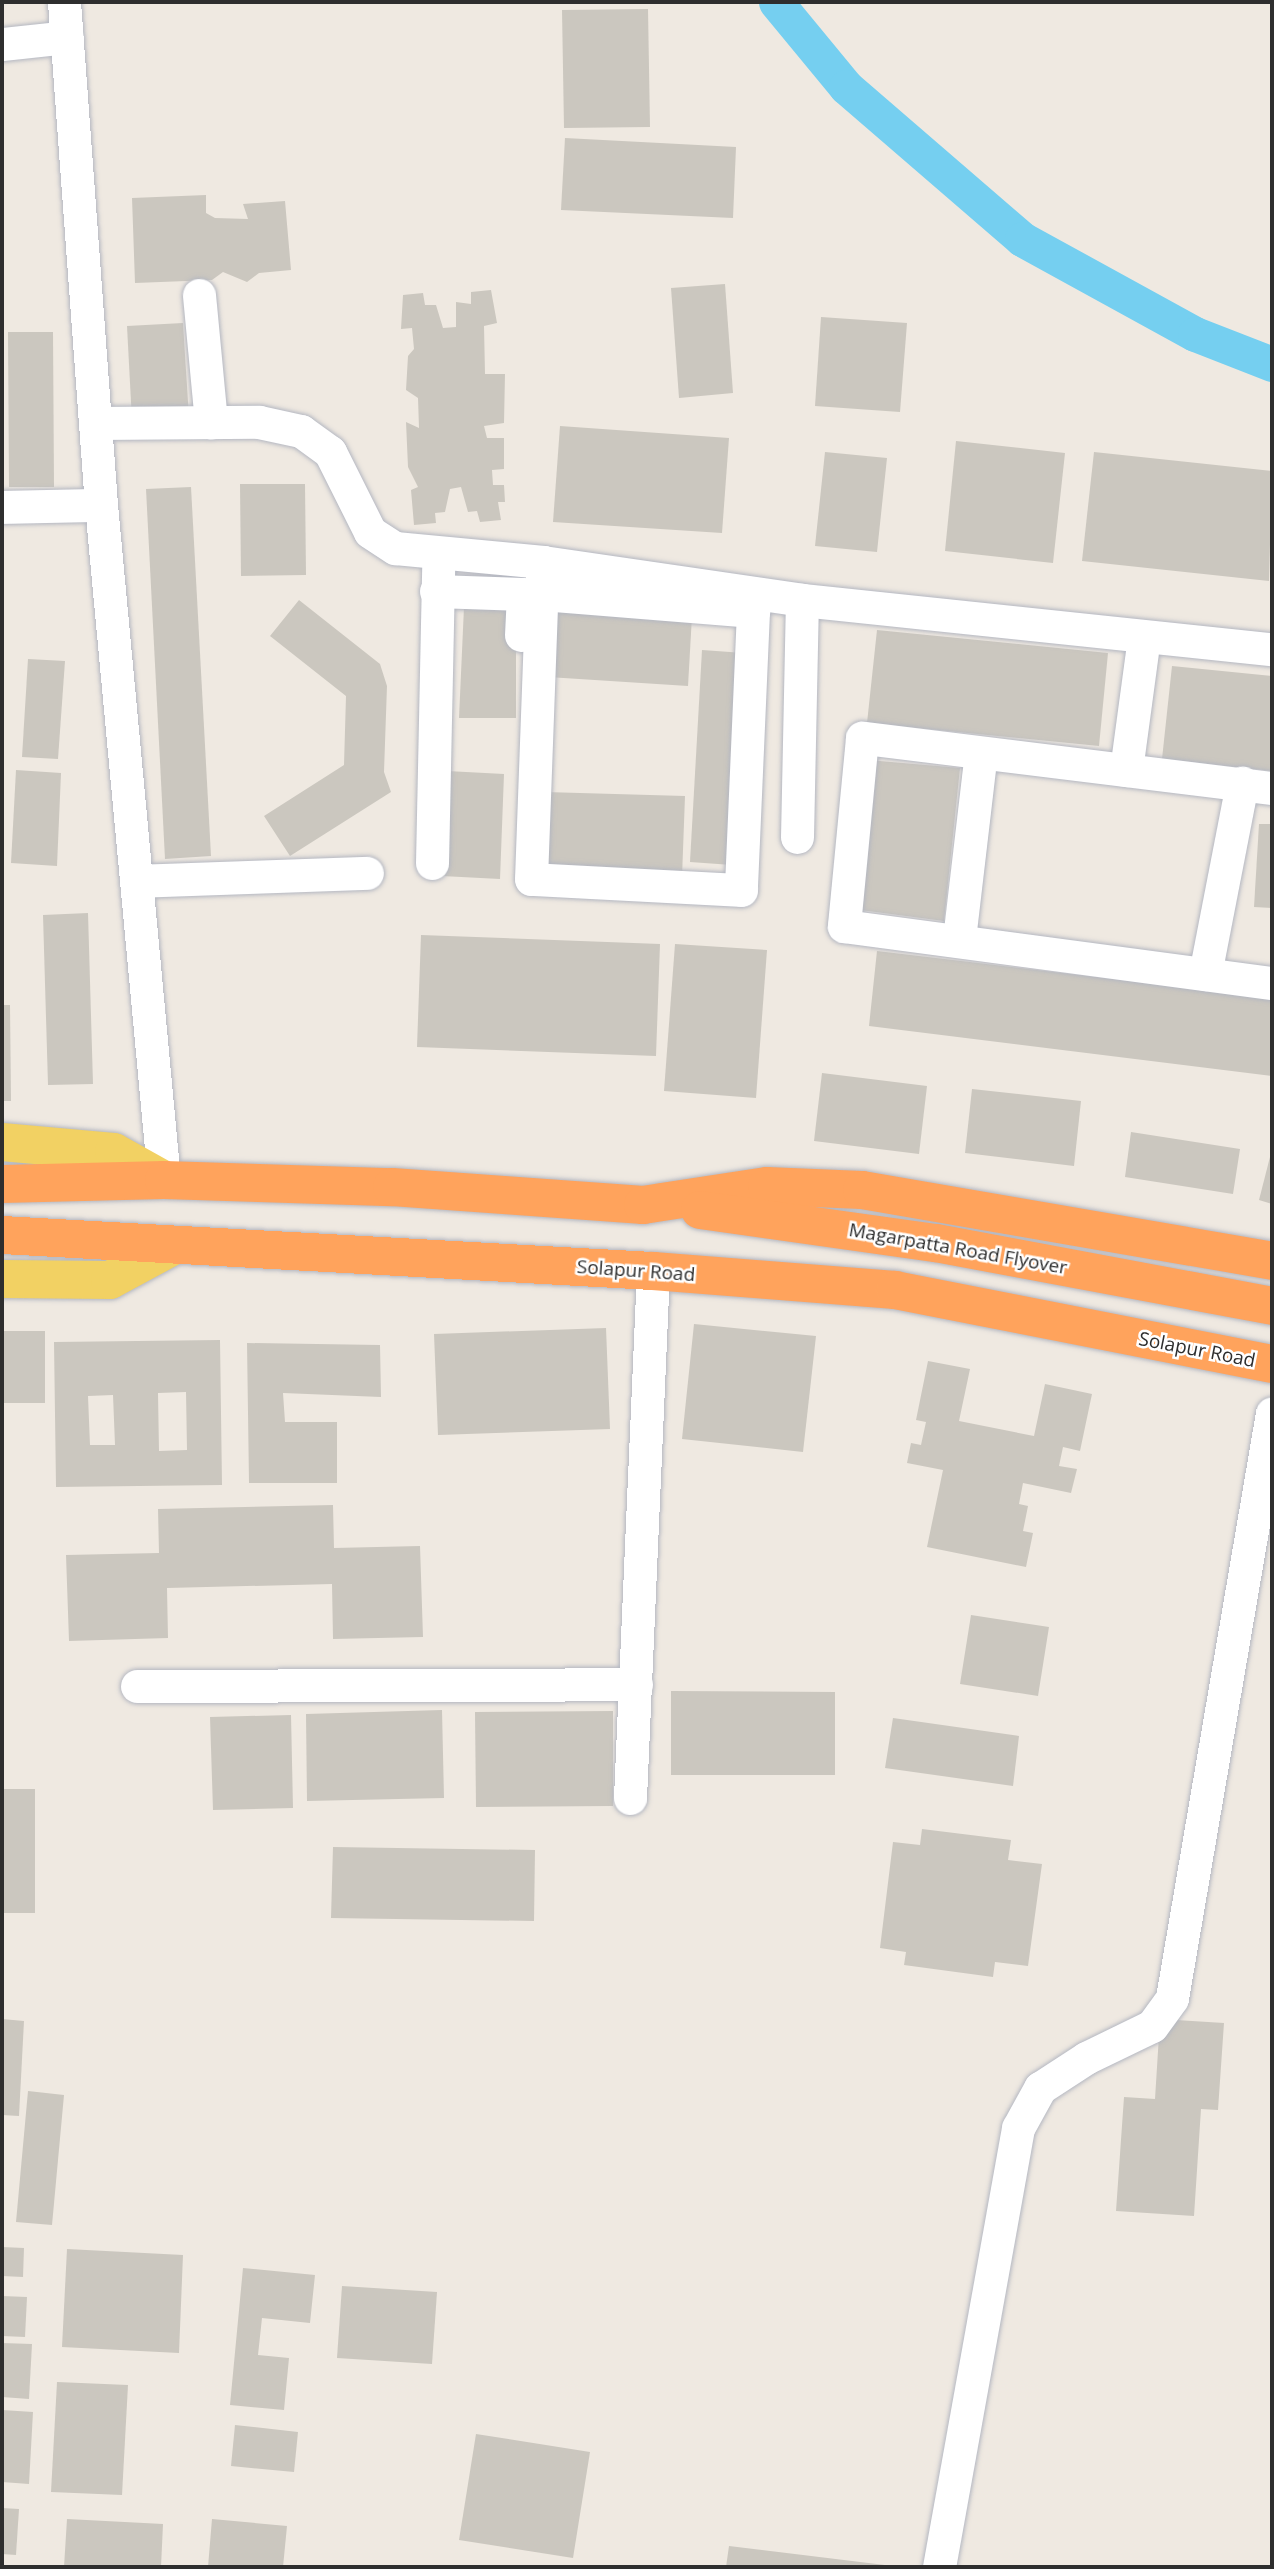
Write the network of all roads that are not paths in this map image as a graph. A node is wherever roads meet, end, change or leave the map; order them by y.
1 (64, 2) edge
2 (67, 37) junction
3 (2, 44) edge
4 (199, 295) dead end
5 (211, 422) junction
6 (96, 424) junction
7 (101, 505) junction
8 (2, 507) edge
9 (438, 552) junction
10 (542, 578) junction
11 (436, 591) junction
12 (802, 600) junction
13 (1144, 637) junction
14 (1272, 649) edge
15 (981, 753) junction
16 (1126, 770) junction
17 (1257, 786) edge
18 (797, 837) dead end
19 (432, 863) dead end
20 (367, 873) dead end
21 (509, 874) dead end
22 (136, 881) junction
23 (959, 939) junction
24 (1205, 974) junction
25 (1272, 983) edge
26 (2, 1142) edge
27 (164, 1181) junction
28 (2, 1184) edge
29 (643, 1205) junction
30 (2, 1235) edge
31 (172, 1247) junction
32 (1272, 1261) edge
33 (653, 1271) junction
34 (2, 1279) edge
35 (1272, 1306) edge
36 (1272, 1364) edge
37 (1272, 1413) edge
38 (636, 1684) junction
39 (137, 1685) dead end
40 (630, 1798) dead end
41 (939, 2567) edge

1 - 2 street
2 - 3 street
2 - 6 street
4 - 5 street
5 - 6 street
5 - 9 street
6 - 7 street
7 - 8 street
7 - 22 street
9 - 10 street
9 - 11 street
10 - 10 street
10 - 12 street
11 - 19 street
11 - 21 street
12 - 13 street
12 - 18 street
13 - 14 street
13 - 16 street
15 - 16 street
15 - 23 street
15 - 23 street
16 - 17 street
17 - 24 street
20 - 22 street
22 - 27 street
23 - 24 street
24 - 25 street
26 - 27 main road
27 - 28 highway
27 - 29 highway
29 - 32 highway
29 - 35 highway, Magarpatta Road Flyover
30 - 31 highway, Solapur Road
31 - 33 highway, Solapur Road
31 - 34 main road
33 - 36 highway, Solapur Road
33 - 38 street
37 - 41 street
38 - 39 street
38 - 40 street

